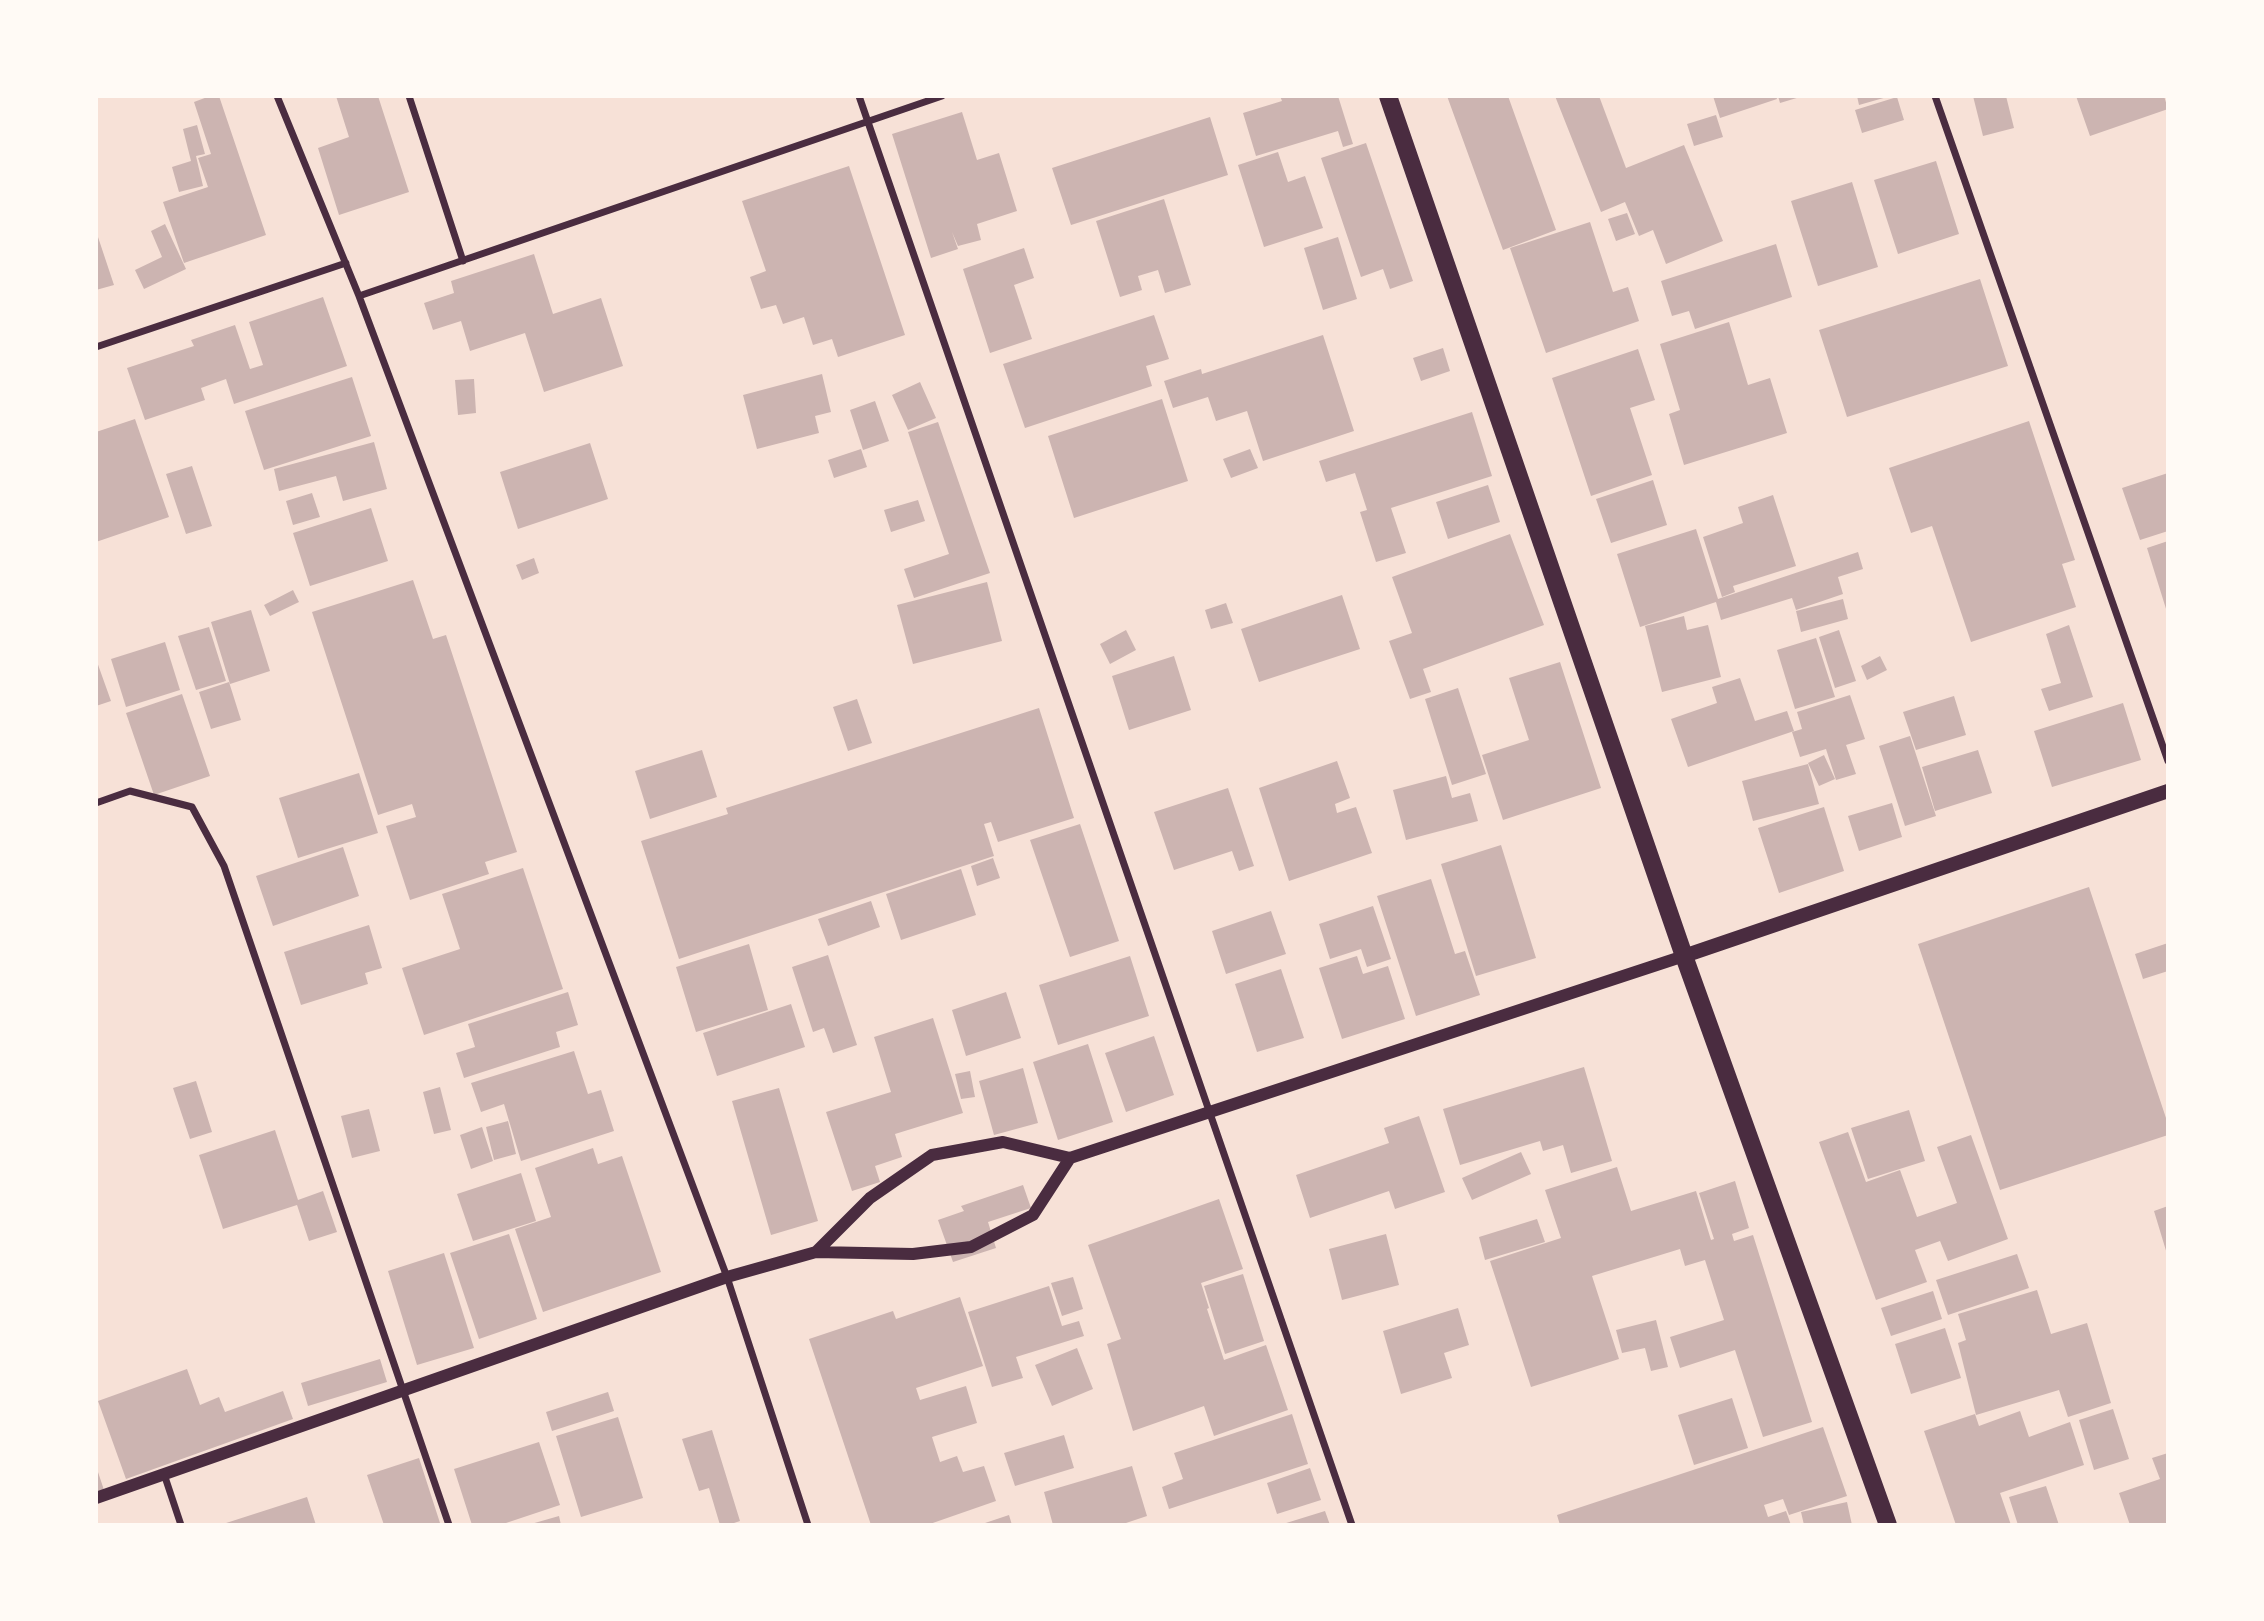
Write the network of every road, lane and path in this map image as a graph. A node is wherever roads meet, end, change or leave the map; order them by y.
1 (277, 96) edge
2 (409, 96) edge
3 (859, 96) edge
4 (942, 96) edge
5 (1388, 96) edge
6 (1936, 96) edge
7 (868, 123) junction
8 (463, 261) junction
9 (346, 263) junction
10 (359, 296) junction
11 (96, 347) edge
12 (2168, 761) edge
13 (2168, 791) edge
14 (96, 803) edge
15 (1684, 956) junction
16 (1211, 1111) junction
17 (1070, 1158) junction
18 (816, 1252) junction
19 (727, 1277) junction
20 (404, 1390) junction
21 (164, 1474) junction
22 (96, 1498) edge
23 (181, 1525) edge
24 (449, 1525) edge
25 (808, 1525) edge
26 (1352, 1525) edge
27 (1888, 1525) edge

1 - 9 street
2 - 8 street
3 - 7 street
4 - 7 street
5 - 15 main road
6 - 12 street
7 - 8 street
7 - 16 street
8 - 10 street
9 - 10 street
9 - 11 street
10 - 19 street
13 - 15 main road
14 - 20 street
15 - 16 street
15 - 27 main road
16 - 17 street
16 - 26 street
17 - 18 street
17 - 18 street
18 - 19 street
19 - 20 street
19 - 25 street
20 - 21 street
20 - 24 street
21 - 22 street
21 - 23 street

